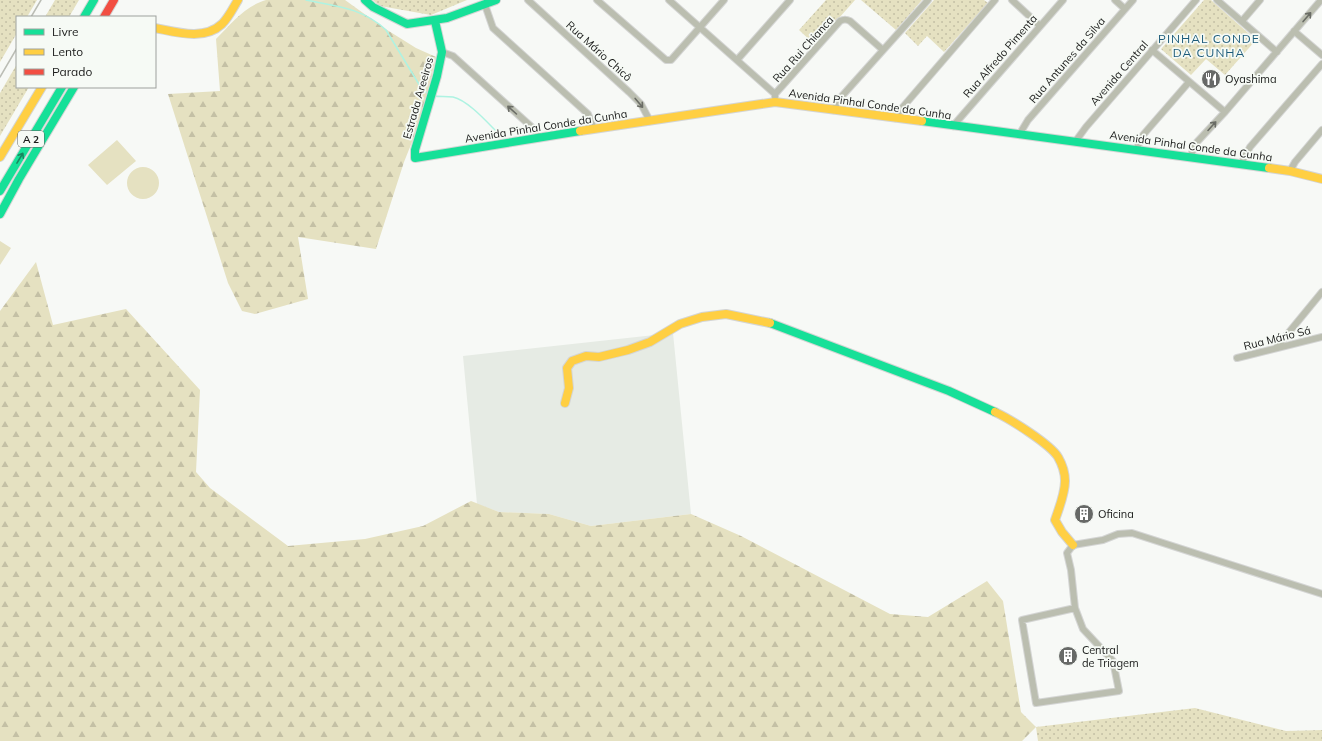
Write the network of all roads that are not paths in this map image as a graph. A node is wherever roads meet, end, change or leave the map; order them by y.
1 (94, 0) edge
2 (114, 0) edge
3 (238, 0) edge
4 (365, 0) edge
5 (496, 0) edge
6 (528, 0) edge
7 (597, 0) edge
8 (669, 0) edge
9 (724, 0) edge
10 (790, 0) edge
11 (928, 0) edge
12 (995, 0) edge
13 (1012, 0) edge
14 (1063, 0) edge
15 (1115, 0) edge
16 (1133, 0) edge
17 (1196, 0) edge
18 (1218, 0) edge
19 (1260, 0) edge
20 (1321, 0) edge
21 (485, 5) junction
22 (1125, 9) junction
23 (85, 16) edge
24 (105, 16) edge
25 (435, 21) junction
26 (1242, 21) junction
27 (1040, 26) junction
28 (156, 28) edge
29 (700, 28) junction
30 (1294, 31) junction
31 (883, 50) junction
32 (1152, 50) junction
33 (442, 52) junction
34 (1277, 52) junction
35 (1322, 55) edge
36 (737, 60) junction
37 (1322, 64) edge
38 (1190, 82) junction
39 (41, 88) edge
40 (61, 88) edge
41 (73, 88) edge
42 (775, 98) junction
43 (833, 110) junction
44 (1225, 112) junction
45 (895, 118) junction
46 (650, 121) junction
47 (953, 126) junction
48 (594, 129) junction
49 (1322, 130) edge
50 (1019, 135) junction
51 (540, 137) junction
52 (1075, 142) junction
53 (1136, 150) junction
54 (1190, 157) junction
55 (0, 158) edge
56 (415, 158) joint
57 (1241, 164) junction
58 (1290, 171) junction
59 (1322, 179) edge
60 (0, 191) edge
61 (0, 214) edge
62 (1322, 292) edge
63 (1322, 337) edge
64 (1276, 348) junction
65 (1237, 358) dead end
66 (565, 403) dead end
67 (1073, 545) junction
68 (1322, 594) edge
69 (1075, 608) junction

1 - 23 main road
2 - 24 main road
3 - 28 main road
4 - 25 main road
5 - 21 main road
6 -> 46 street, Rua Mário Chicô
7 - 29 street
8 - 29 street
9 - 29 street
10 - 36 street
11 - 31 street
12 - 45 street
13 - 27 street
14 - 27 street, Rua Alfredo Pimenta
15 - 22 street
16 - 22 street, Rua Antunes da Silva
17 - 32 street, Avenida Central
18 - 26 street
19 - 26 street
30 -> 20 street
21 - 25 main road
21 - 48 street
22 - 50 street, Rua Antunes da Silva
25 - 33 main road, Estrada Areeiros
26 - 34 street
27 - 47 street, Rua Alfredo Pimenta
29 - 36 street
30 - 34 street
30 - 35 street
31 - 42 street, Rua Rui Chianca
31 - 43 street
32 - 38 street
32 - 52 street, Avenida Central
51 -> 33 street
33 - 56 main road, Estrada Areeiros
34 - 44 street
36 - 42 street
37 - 57 street
38 - 44 street
38 - 53 street
39 - 55 main road, A 2
60 -> 40 main road, A 2
41 - 61 main road
42 - 43 main road, Avenida Pinhal Conde da Cunha
42 - 46 main road, Avenida Pinhal Conde da Cunha
43 - 45 main road, Avenida Pinhal Conde da Cunha
54 -> 44 street
45 - 47 main road, Avenida Pinhal Conde da Cunha
46 - 48 main road, Avenida Pinhal Conde da Cunha
47 - 50 main road, Avenida Pinhal Conde da Cunha
48 - 51 main road, Avenida Pinhal Conde da Cunha
49 - 58 street
50 - 52 main road, Avenida Pinhal Conde da Cunha
51 - 56 main road, Avenida Pinhal Conde da Cunha
52 - 53 main road, Avenida Pinhal Conde da Cunha
53 - 54 main road, Avenida Pinhal Conde da Cunha
54 - 57 main road, Avenida Pinhal Conde da Cunha
57 - 58 main road, Avenida Pinhal Conde da Cunha
58 - 59 main road, Avenida Pinhal Conde da Cunha
62 - 64 street
63 - 64 street, Rua Mário Sá
64 - 65 street, Rua Mário Sá
66 - 67 main road
67 - 68 street
67 - 69 street
69 - 69 street

